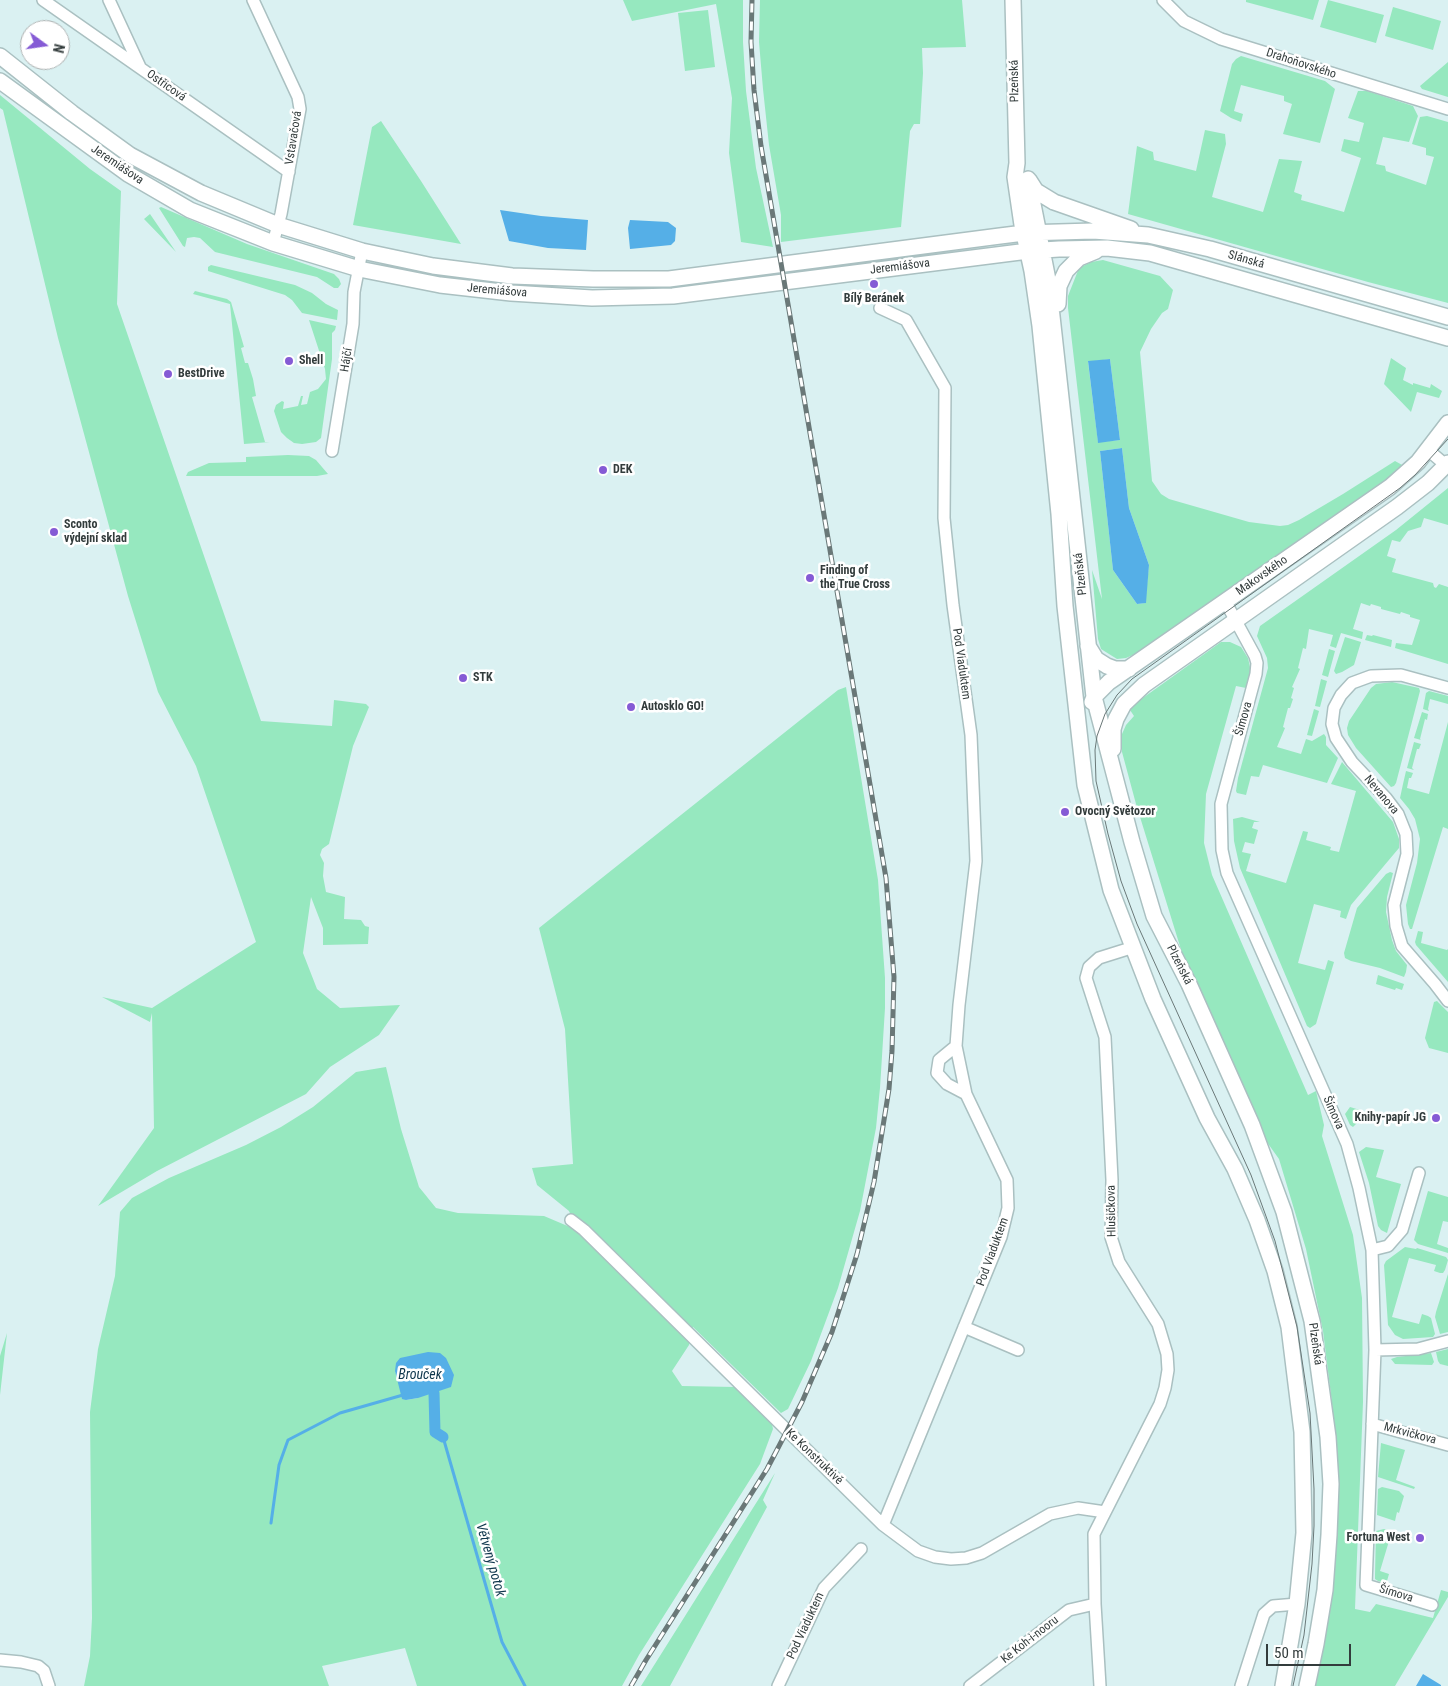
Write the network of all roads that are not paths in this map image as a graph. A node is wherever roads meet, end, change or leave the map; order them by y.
1 (43, 0) edge
2 (109, 0) edge
3 (253, 0) edge
4 (1013, 0) edge
5 (1163, 0) edge
6 (0, 56) edge
7 (141, 69) junction
8 (0, 81) edge
9 (1448, 109) edge
10 (1017, 163) junction
11 (289, 172) junction
12 (1028, 179) junction
13 (278, 225) junction
14 (1024, 233) junction
15 (1039, 233) junction
16 (1148, 234) junction
17 (274, 243) junction
18 (1107, 248) junction
19 (362, 251) junction
20 (1036, 251) junction
21 (359, 269) junction
22 (880, 308) dead end
23 (1448, 317) edge
24 (1446, 338) edge
25 (1057, 353) junction
26 (1448, 423) edge
27 (1428, 450) junction
28 (332, 451) dead end
29 (1447, 465) edge
30 (1225, 601) junction
31 (1236, 622) junction
32 (1088, 646) junction
33 (1129, 669) junction
34 (1073, 678) junction
35 (1448, 688) edge
36 (1094, 697) junction
37 (1124, 704) junction
38 (1078, 729) junction
39 (1114, 773) junction
40 (1134, 947) junction
41 (1448, 1002) edge
42 (956, 1046) junction
43 (966, 1094) junction
44 (1419, 1173) dead end
45 (570, 1220) dead end
46 (1372, 1250) junction
47 (964, 1327) junction
48 (1448, 1341) edge
49 (1018, 1350) dead end
50 (1375, 1350) junction
51 (1372, 1424) junction
52 (1448, 1444) edge
53 (1104, 1512) junction
54 (883, 1525) junction
55 (861, 1550) dead end
56 (1095, 1604) junction
57 (1297, 1604) junction
58 (1432, 1604) dead end
59 (0, 1660) edge
60 (50, 1686) edge
61 (778, 1686) edge
62 (970, 1686) edge
63 (1100, 1686) edge
64 (1241, 1686) edge
65 (1283, 1686) edge
66 (1307, 1686) edge

1 - 7 street, Ostřicová
2 - 7 street
3 - 11 street, Vstavačová
4 - 10 main road, Plzeňská
5 - 9 street, Drahoňovského
6 - 13 main road, Jeremiášova
7 - 11 street, Ostřicová
8 - 17 main road, Jeremiášova
10 - 12 main road, Plzeňská
10 - 14 main road, Plzeňská
11 - 13 street, Vstavačová
12 - 15 main road, Plzeňská
12 - 16 main road
13 - 17 street, Vstavačová
13 - 19 main road, Jeremiášova
14 - 15 main road
14 - 19 main road, Jeremiášova
14 - 20 main road, Plzeňská
15 - 16 main road, Slánská
15 - 20 main road, Plzeňská
16 - 23 main road, Slánská
17 - 21 main road, Jeremiášova
18 - 20 main road, Slánská
18 - 24 main road, Slánská
18 - 25 main road
19 - 21 street, Hájčí
20 - 21 main road, Jeremiášova
20 - 25 main road, Plzeňská
20 - 34 main road, Plzeňská
21 - 28 street, Hájčí
22 - 42 street, Pod Viaduktem
25 - 32 main road, Plzeňská
26 - 27 main road, Makovského
27 - 29 street
27 - 30 main road, Makovského
29 - 31 main road, Makovského
30 - 31 street, Šímova
30 - 33 main road, Makovského
31 - 37 main road, Makovského
31 - 46 street, Šímova
32 - 33 main road
32 - 36 main road, Plzeňská
33 - 36 main road, Makovského
34 - 36 main road
34 - 38 main road, Plzeňská
35 - 41 street, Nevanova
36 - 37 main road
36 - 38 main road, Makovského
36 - 39 main road, Plzeňská
37 - 39 main road, Makovského
38 - 40 main road, Plzeňská
39 - 66 main road, Plzeňská
40 - 53 street, Hlušičkova
40 - 57 main road, Plzeňská
42 - 43 street, Pod Viaduktem
42 - 43 street
43 - 47 street, Pod Viaduktem
44 - 46 street
45 - 54 street, Ke Konstruktivě
46 - 50 street, Šímova
47 - 49 street
47 - 54 street, Pod Viaduktem
48 - 50 street
50 - 51 street, Šímova
51 - 52 street, Mrkvičkova
51 - 58 street, Šímova
53 - 54 street, Ke Konstruktivě
53 - 56 street
55 - 61 street, Pod Viaduktem
56 - 62 street, Ke Koh-i-nooru
56 - 63 street
57 - 64 street
57 - 65 main road, Plzeňská
59 - 60 street

